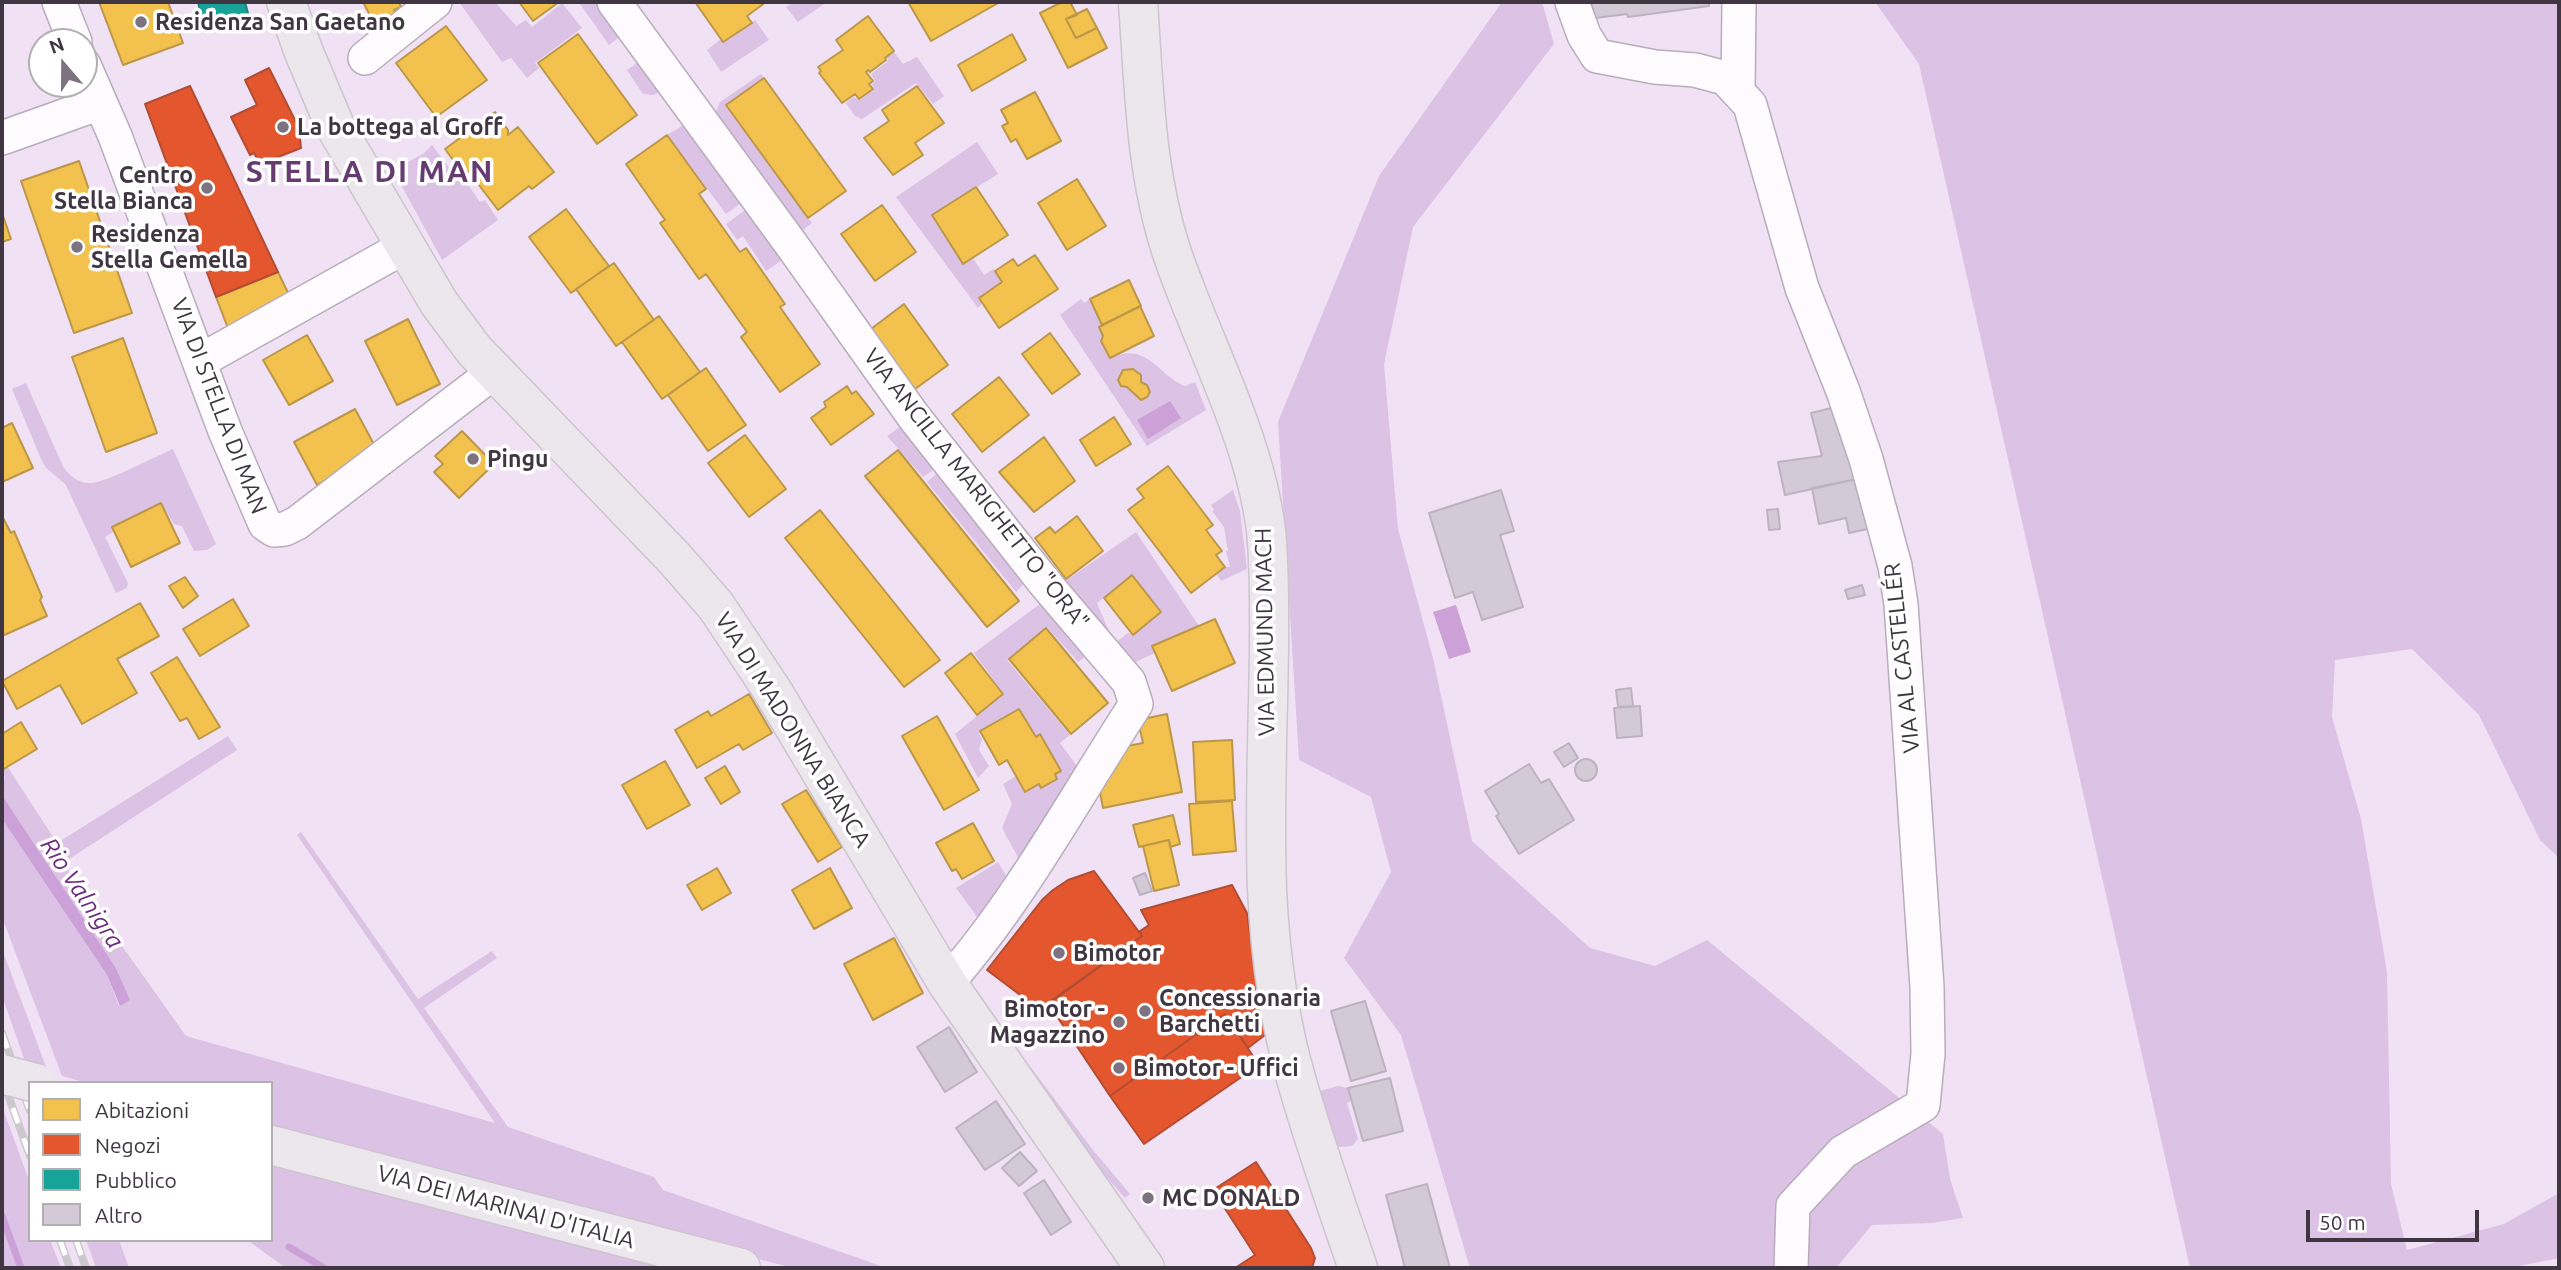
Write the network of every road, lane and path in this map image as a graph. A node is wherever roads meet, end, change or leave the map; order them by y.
1 (59, 2) edge
2 (286, 2) edge
3 (435, 2) edge
4 (614, 2) edge
5 (1138, 2) edge
6 (1572, 2) edge
7 (1739, 2) edge
8 (69, 28) edge
9 (365, 58) dead end
10 (1738, 92) junction
11 (98, 98) edge
12 (100, 103) junction
13 (2, 138) edge
14 (404, 247) junction
15 (200, 361) junction
16 (494, 372) junction
17 (947, 983) junction
18 (2, 1074) edge
19 (28, 1081) edge
20 (273, 1146) edge
21 (1116, 1224) junction
22 (741, 1268) edge
23 (1123, 1268) edge
24 (1145, 1268) edge
25 (1358, 1268) edge
26 (1791, 1268) edge

1 - 8 street
2 - 14 main road, VIA DI MADONNA BIANCA
3 - 9 street
4 - 17 street, VIA ANCILLA MARIGHETTO "ORA"
5 - 25 main road, VIA EDMUND MACH
6 - 10 street, VIA AL CASTELLÉR
7 - 10 street
10 - 26 street, VIA AL CASTELLÉR
11 - 12 street, VIA DI STELLA DI MAN
12 - 13 street
12 - 15 street, VIA DI STELLA DI MAN
14 - 15 street
14 - 16 main road, VIA DI MADONNA BIANCA
15 - 16 street, VIA DI STELLA DI MAN
16 - 17 main road, VIA DI MADONNA BIANCA
17 - 21 main road, VIA DI MADONNA BIANCA
18 - 19 main road, bridge
20 - 22 main road, VIA DEI MARINAI D'ITALIA
21 - 23 main road
21 - 24 main road, VIA DI MADONNA BIANCA

